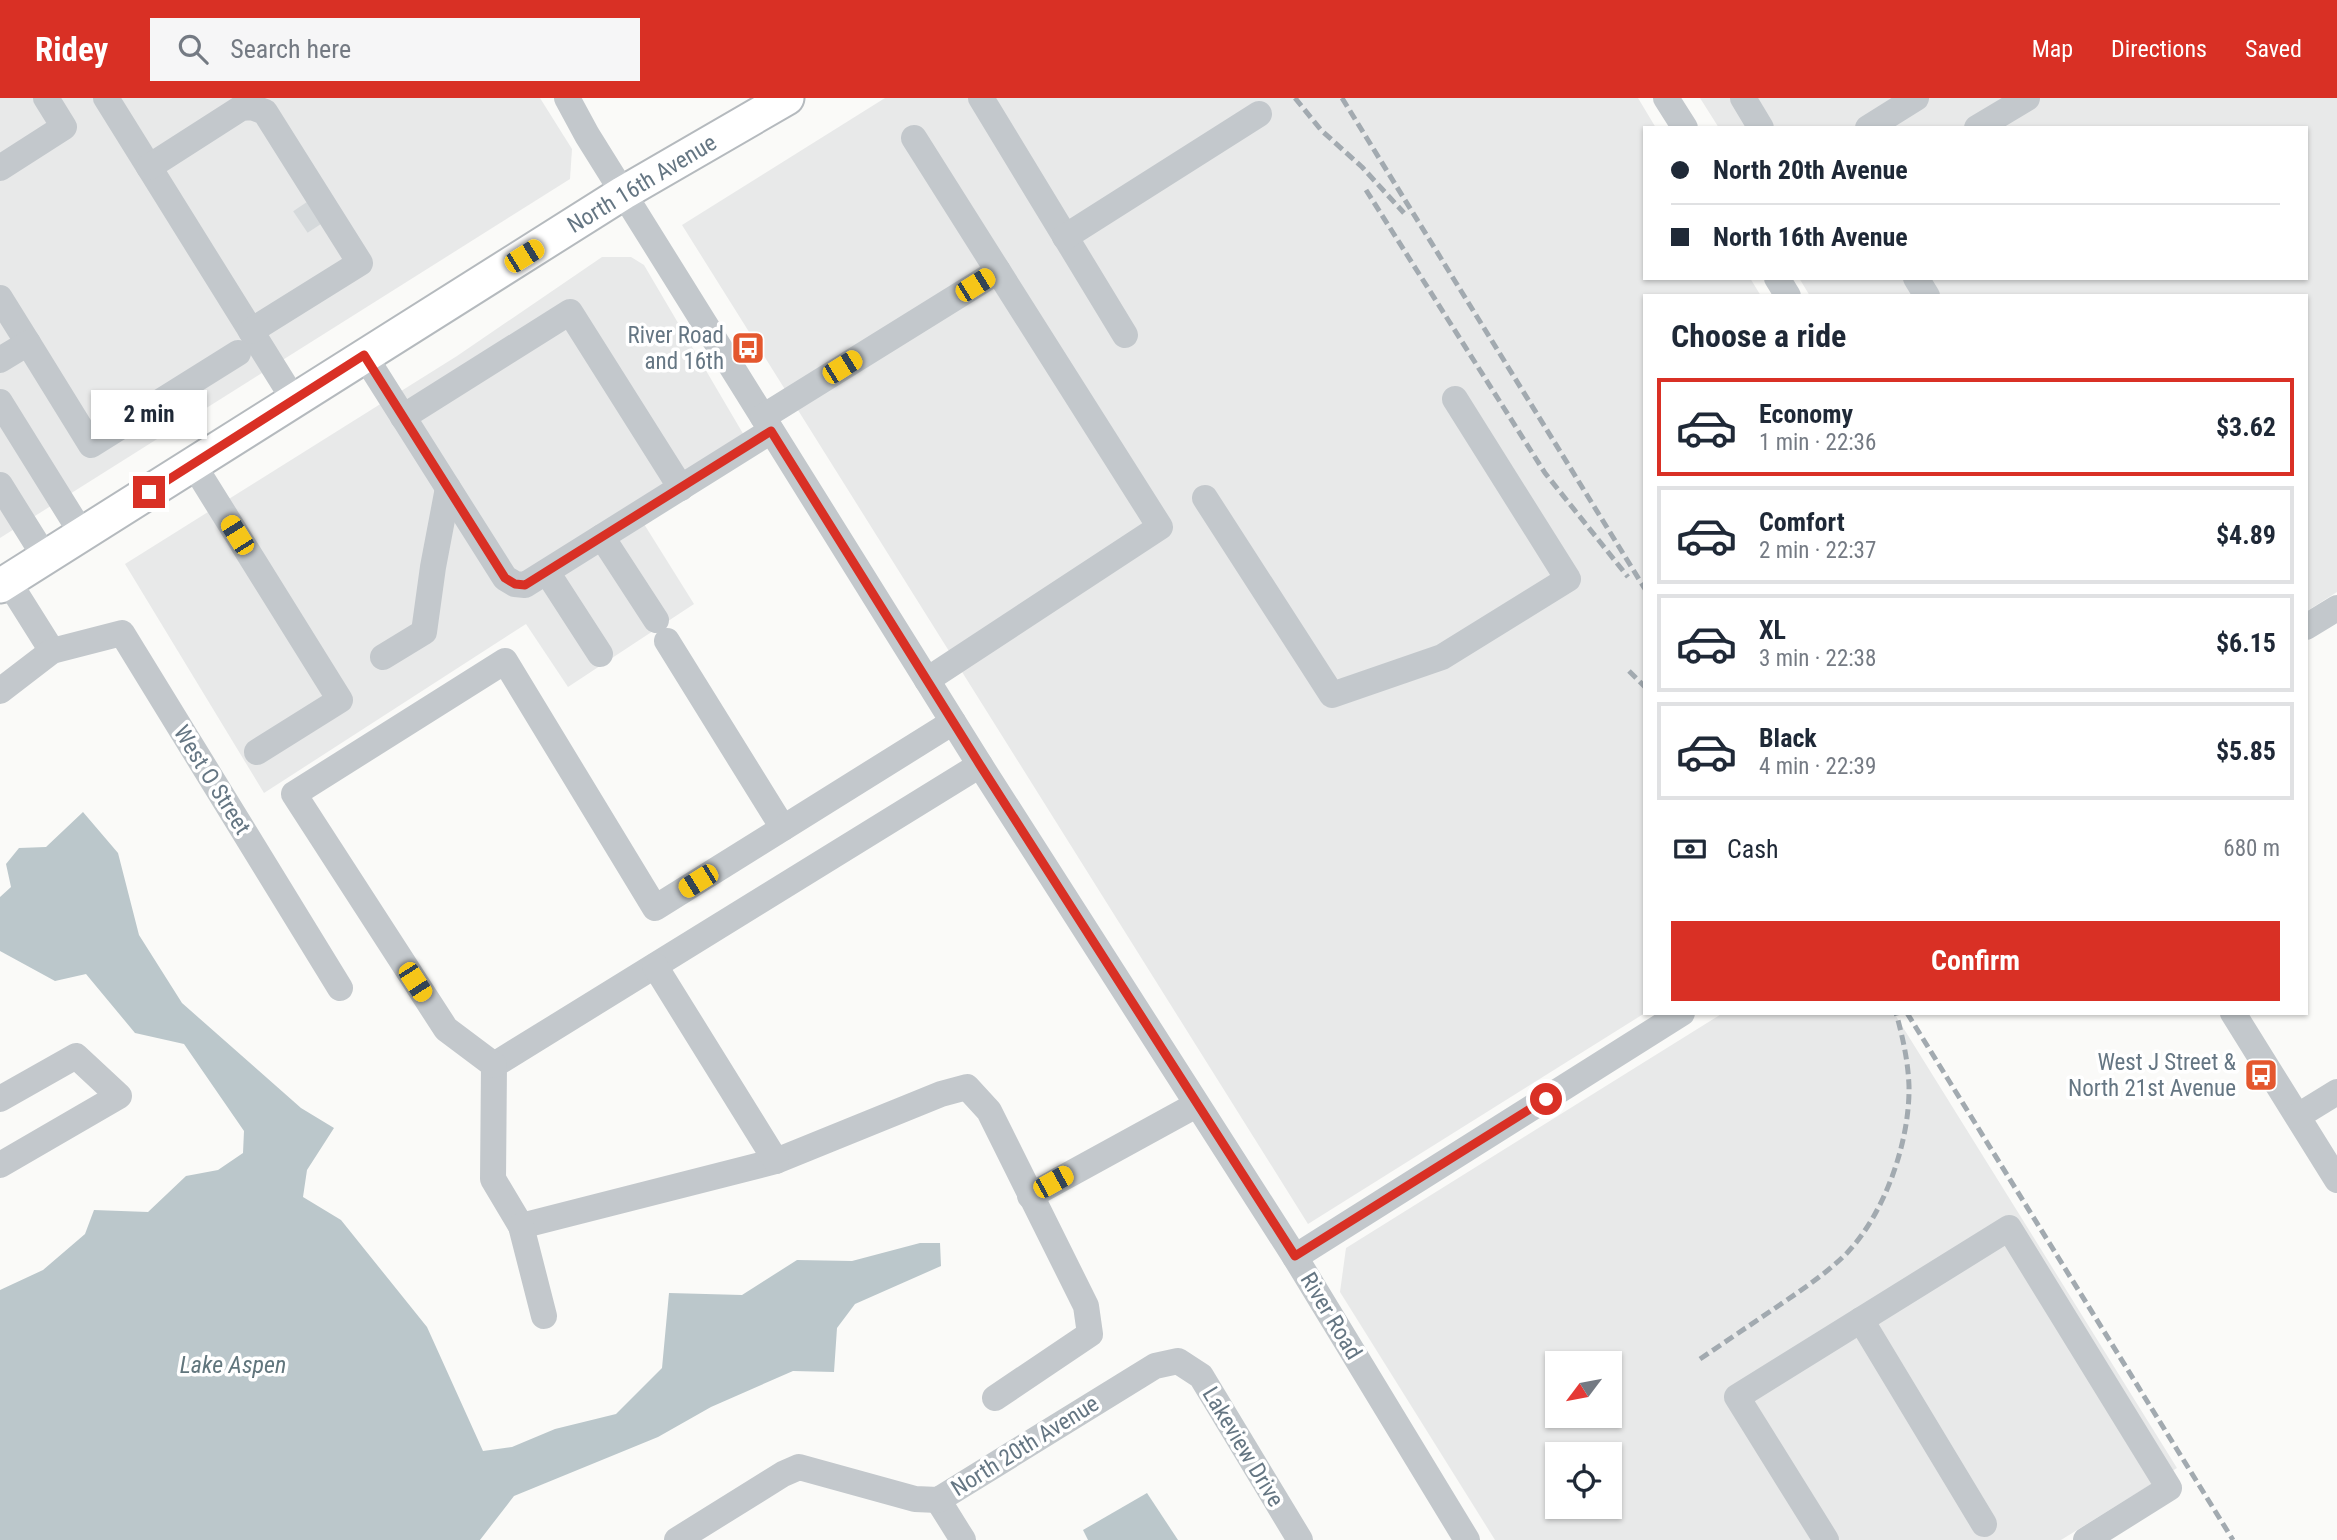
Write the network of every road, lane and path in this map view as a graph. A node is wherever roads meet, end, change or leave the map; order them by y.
1 (46, 98) edge
2 (106, 98) edge
3 (567, 98) edge
4 (787, 98) edge
5 (981, 98) edge
6 (1743, 98) edge
7 (1916, 98) edge
8 (2026, 98) edge
9 (1671, 100) edge
10 (1259, 114) dead end
11 (1684, 126) edge
12 (1761, 126) edge
13 (1871, 126) edge
14 (1980, 126) edge
15 (914, 138) dead end
16 (285, 144) junction
17 (149, 167) junction
18 (0, 168) edge
19 (623, 193) junction
20 (304, 204) tunnel mouth
21 (322, 231) tunnel mouth
22 (1065, 237) junction
23 (347, 271) junction
24 (998, 271) junction
25 (0, 298) edge
26 (1125, 335) dead end
27 (244, 342) junction
28 (28, 343) junction
29 (364, 355) junction
30 (0, 360) edge
31 (1455, 399) dead end
32 (294, 400) junction
33 (0, 402) edge
34 (403, 417) junction
35 (767, 424) junction
36 (193, 464) junction
37 (0, 485) edge
38 (448, 488) junction
39 (681, 488) junction
40 (1205, 498) dead end
41 (82, 534) junction
42 (602, 537) junction
43 (45, 557) junction
44 (547, 572) junction
45 (4, 583) edge
46 (2337, 608) edge
47 (2308, 626) edge
48 (52, 651) junction
49 (600, 654) dead end
50 (383, 657) dead end
51 (927, 680) junction
52 (0, 691) edge
53 (953, 722) junction
54 (257, 752) dead end
55 (980, 765) junction
56 (783, 828) junction
57 (654, 966) junction
58 (340, 988) dead end
59 (1679, 1015) edge
60 (2234, 1015) edge
61 (494, 1065) junction
62 (2337, 1092) edge
63 (0, 1099) edge
64 (1196, 1105) junction
65 (2298, 1116) junction
66 (776, 1161) junction
67 (0, 1165) edge
68 (2337, 1180) edge
69 (1030, 1196) junction
70 (521, 1226) junction
71 (1295, 1256) junction
72 (544, 1316) dead end
73 (1861, 1320) junction
74 (1178, 1361) joint
75 (995, 1398) dead end
76 (938, 1500) junction
77 (1984, 1524) dead end
78 (677, 1540) edge
79 (962, 1540) edge
80 (1300, 1540) edge
81 (1467, 1540) edge
82 (1826, 1540) edge
83 (2086, 1540) edge

1 - 18 street
2 - 17 street
3 - 19 street, River Road
4 - 19 main road, North 16th Avenue
5 - 22 street
6 - 12 street
7 - 13 street
8 - 14 street
9 - 11 street
10 - 22 street
15 - 24 street
16 - 17 street
16 - 20 street
16 - 23 street
17 - 27 street
19 - 29 main road, North 16th Avenue
19 - 35 street, River Road
21 - 23 street
22 - 26 street
23 - 27 street
24 - 35 street
24 - 51 street
25 - 28 street
27 - 28 street
27 - 32 street
28 - 30 street
29 - 32 main road, North 16th Avenue
29 - 34 street
31 - 40 street
32 - 36 main road, North 16th Avenue
33 - 41 street
34 - 38 street
34 - 39 street
35 - 39 street
35 - 51 street, River Road
36 - 41 main road, North 16th Avenue
36 - 54 street
37 - 43 street
38 - 44 street
38 - 50 street
39 - 42 street
41 - 43 main road, North 16th Avenue
42 - 44 street
42 - 56 street
43 - 45 main road, North 16th Avenue
44 - 49 street
45 - 48 street
46 - 47 street
48 - 52 street
48 - 58 street, West O Street
51 - 53 street, River Road
53 - 55 street, River Road
53 - 56 street
55 - 57 street
55 - 64 street, River Road
56 - 61 street
57 - 61 street
57 - 66 street
59 - 71 street
60 - 65 street
61 - 70 street
62 - 65 street
63 - 67 street
64 - 69 street
64 - 71 street, River Road
65 - 68 street
66 - 69 street
66 - 70 street
69 - 75 street
70 - 72 street
71 - 81 street, River Road
73 - 77 street
73 - 82 street
73 - 83 street
74 - 76 street, North 20th Avenue
74 - 80 street, Lakeview Drive
76 - 78 street, North 20th Avenue
76 - 79 street

